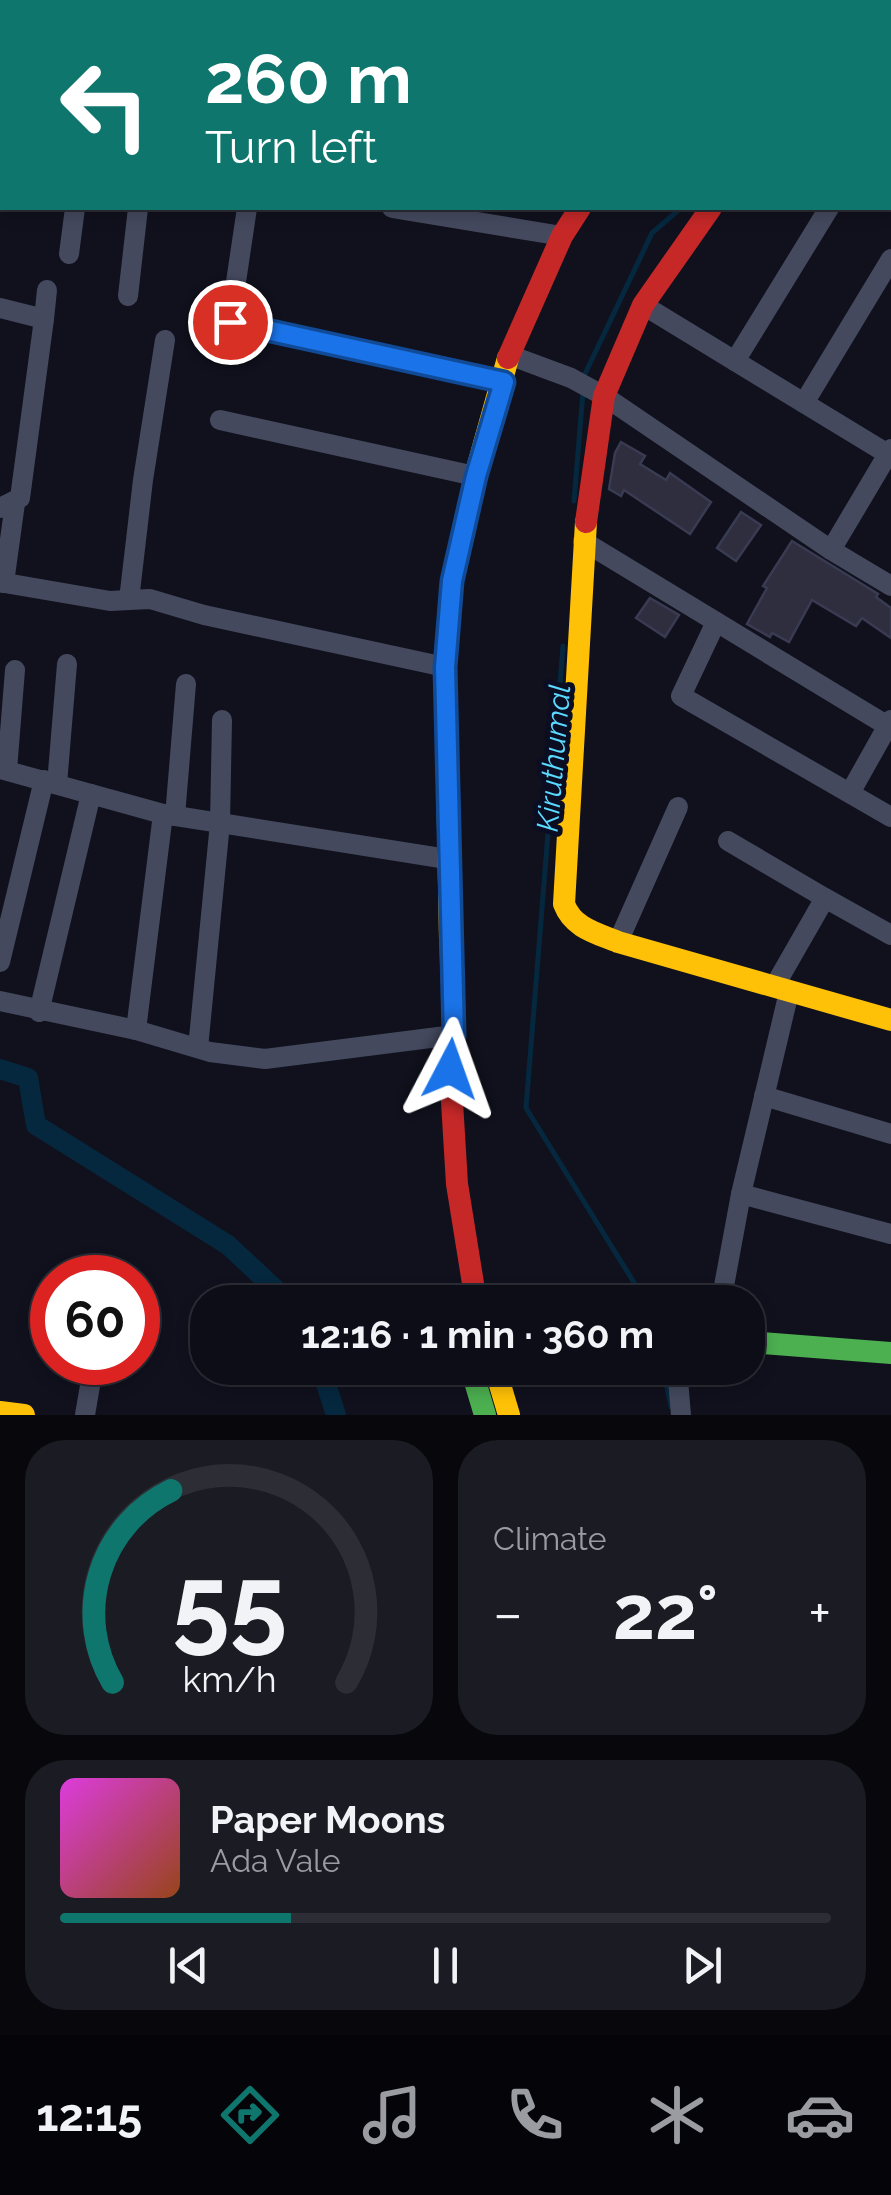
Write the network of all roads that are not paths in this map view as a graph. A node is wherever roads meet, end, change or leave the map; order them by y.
1 (75, 210) edge
2 (138, 210) edge
3 (247, 210) edge
4 (404, 210) edge
5 (579, 210) edge
6 (710, 210) edge
7 (828, 210) edge
8 (562, 236) junction
9 (68, 254) dead end
10 (891, 259) edge
11 (47, 290) dead end
12 (128, 296) dead end
13 (643, 305) junction
14 (0, 308) edge
15 (44, 319) junction
16 (165, 340) dead end
17 (509, 355) junction
18 (734, 361) junction
19 (504, 382) junction
20 (598, 393) junction
21 (804, 403) junction
22 (220, 420) dead end
23 (890, 453) edge
24 (476, 476) junction
25 (8, 506) edge
26 (584, 541) junction
27 (831, 550) junction
28 (2, 583) edge
29 (891, 586) edge
30 (129, 600) junction
31 (716, 622) junction
32 (67, 664) dead end
33 (445, 667) junction
34 (15, 670) dead end
35 (186, 684) dead end
36 (222, 720) dead end
37 (890, 724) edge
38 (3, 769) edge
39 (51, 782) junction
40 (850, 793) junction
41 (92, 794) junction
42 (678, 807) dead end
43 (169, 815) junction
44 (891, 816) edge
45 (220, 823) junction
46 (728, 841) dead end
47 (447, 859) junction
48 (825, 898) junction
49 (891, 935) edge
50 (618, 942) junction
51 (0, 962) edge
52 (781, 989) junction
53 (0, 1001) edge
54 (39, 1012) junction
55 (891, 1020) edge
56 (136, 1030) junction
57 (454, 1035) junction
58 (198, 1048) junction
59 (450, 1069) junction
60 (764, 1096) junction
61 (891, 1134) edge
62 (741, 1194) junction
63 (891, 1234) edge
64 (456, 1285) edge
65 (473, 1285) edge
66 (724, 1285) edge
67 (765, 1343) edge
68 (891, 1353) edge
69 (90, 1385) edge
70 (476, 1385) edge
71 (500, 1385) edge
72 (507, 1385) edge
73 (678, 1385) edge
74 (0, 1412) edge
75 (24, 1415) edge
76 (85, 1415) edge
77 (485, 1415) edge
78 (510, 1415) edge
79 (525, 1415) edge
80 (681, 1415) edge

1 - 9 street
2 - 12 street
3 - 19 street
4 - 8 street
5 - 8 main road
6 - 13 main road
7 - 18 street
8 - 17 main road
10 - 21 street
11 - 15 street
13 - 18 street
13 - 20 main road
14 - 15 street
15 - 25 street
16 - 30 street
17 - 19 main road
17 - 20 street
18 - 21 street
19 - 24 main road
20 - 26 main road
20 - 27 street
21 - 23 street
22 - 24 street
23 - 27 street
24 - 33 main road
25 - 28 street
26 - 31 street
26 - 50 main road
27 - 29 street
28 - 30 street
30 - 33 street
31 - 37 street
31 - 40 street
32 - 39 street
33 - 47 main road
34 - 38 street
35 - 43 street
36 - 45 street
37 - 40 street
38 - 39 street
39 - 41 street
39 - 51 street
40 - 44 street
41 - 43 street
41 - 54 street
42 - 50 street
43 - 45 street
43 - 56 street
45 - 47 street
45 - 58 street
46 - 48 street
47 - 57 main road
48 - 49 street
48 - 52 street
50 - 52 main road
52 - 55 main road
52 - 60 street
53 - 54 street
54 - 56 street
56 - 58 street
57 - 58 street
57 - 59 main road
59 - 64 main road
59 - 65 main road
60 - 61 street
60 - 62 street
62 - 63 street
62 - 66 street
67 - 68 main road
69 - 76 street
70 - 77 main road
71 - 78 main road
72 - 79 street
73 - 80 street
74 - 75 main road

